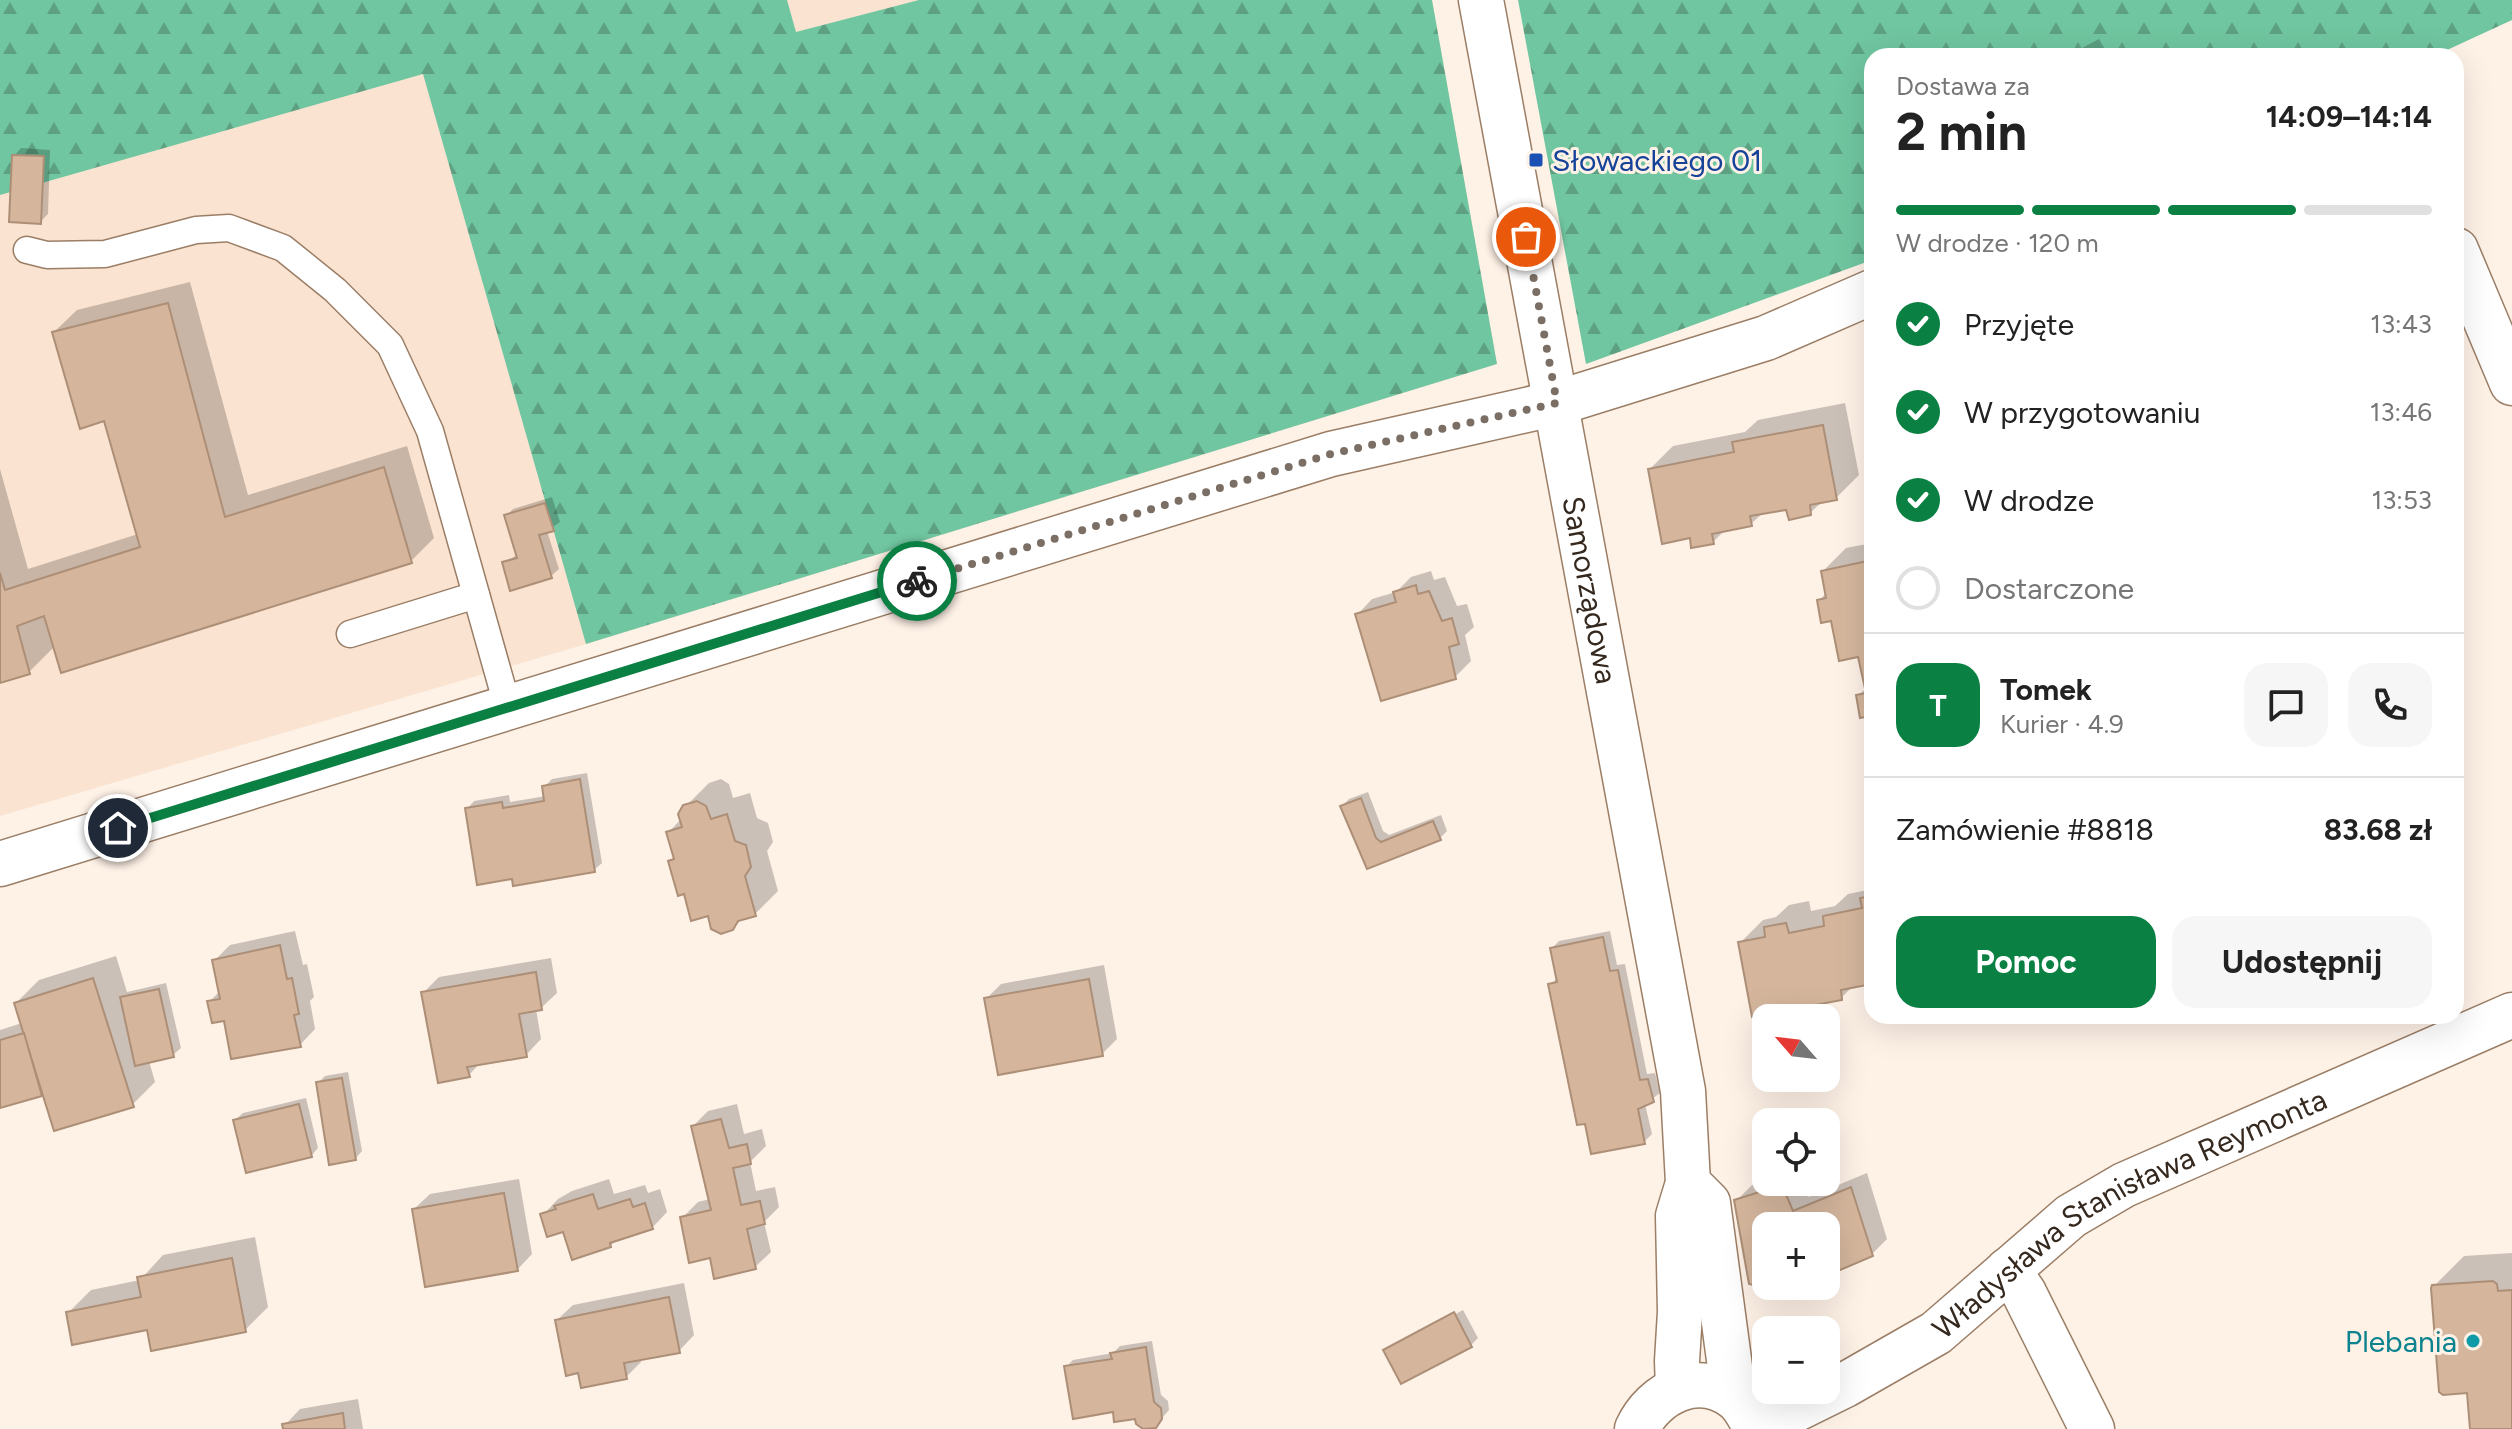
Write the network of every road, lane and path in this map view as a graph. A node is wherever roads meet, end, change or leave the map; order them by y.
1 (1481, 0) edge
2 (27, 250) dead end
3 (2464, 269) edge
4 (1864, 295) edge
5 (2512, 383) edge
6 (1557, 403) junction
7 (476, 595) junction
8 (350, 634) dead end
9 (508, 708) junction
10 (0, 864) edge
11 (2512, 1015) edge
12 (1688, 1183) junction
13 (2008, 1270) junction
14 (1678, 1388) junction
15 (1745, 1413) edge
16 (1637, 1429) edge
17 (2092, 1429) edge

1 - 6 street, Samorządowa
2 - 7 lane
3 - 5 street
4 - 6 street
6 - 9 street
6 - 12 street, Samorządowa
7 - 8 lane
7 - 9 lane
9 - 10 street
11 - 13 street, Władysława Stanisława Reymonta
12 - 14 street, Samorządowa
12 - 15 street
13 - 15 street, Władysława Stanisława Reymonta
13 - 17 street
14 - 15 street
14 - 16 street

